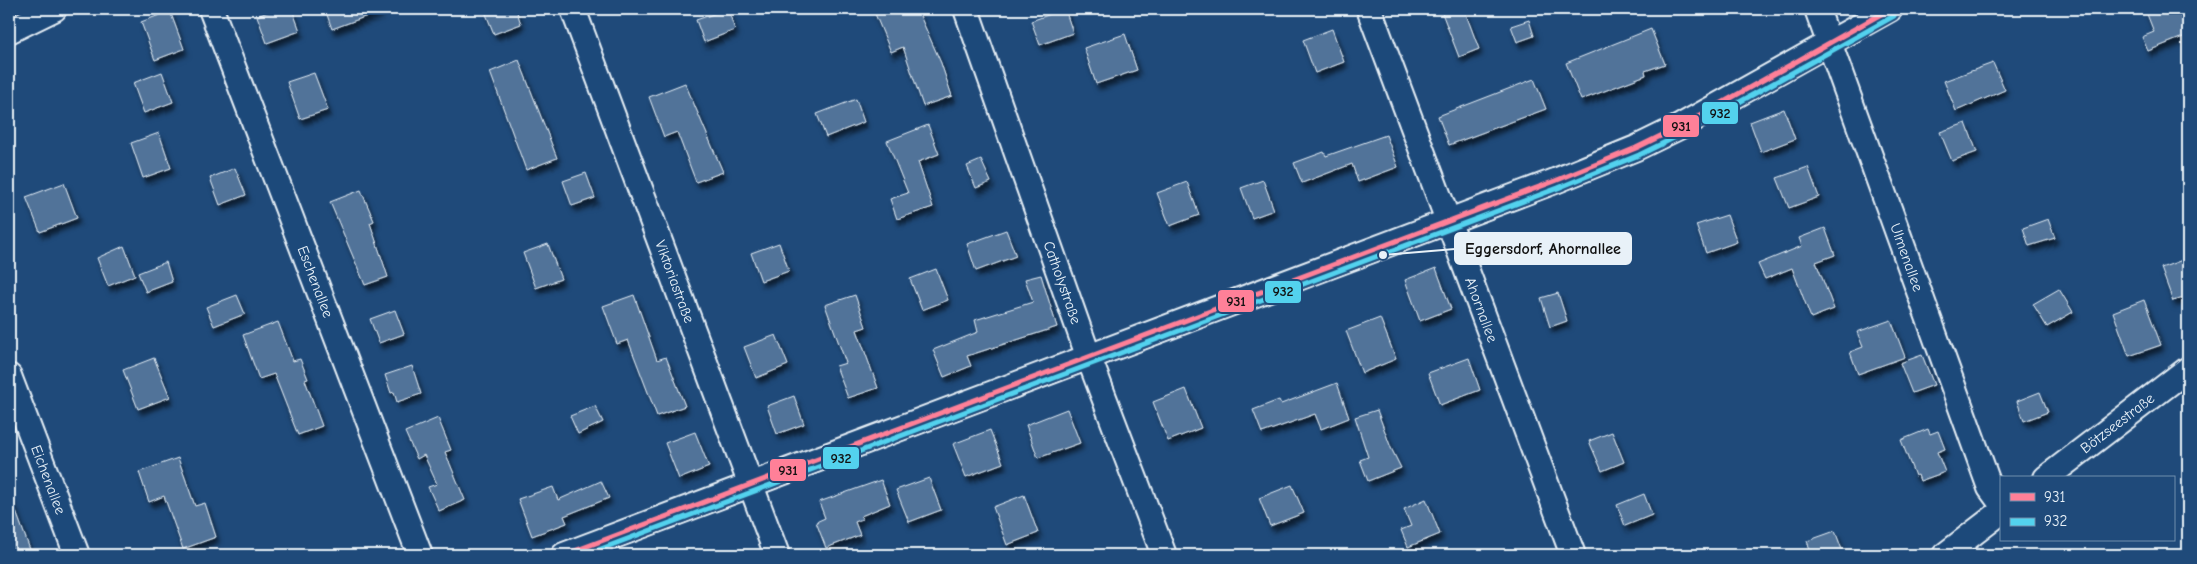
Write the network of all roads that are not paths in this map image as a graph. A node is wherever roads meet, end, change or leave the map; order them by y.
1 (54, 9) edge
2 (211, 9) edge
3 (572, 9) edge
4 (966, 9) edge
5 (1369, 9) edge
6 (1817, 9) edge
7 (1890, 9) edge
8 (9, 31) edge
9 (1829, 43) junction
10 (1447, 222) junction
11 (1090, 358) junction
12 (2188, 369) edge
13 (9, 376) edge
14 (2049, 476) edge
15 (751, 486) junction
16 (2000, 502) edge
17 (2000, 513) edge
18 (77, 555) edge
19 (420, 555) edge
20 (564, 555) edge
21 (777, 555) edge
22 (1164, 555) edge
23 (1572, 555) edge
24 (1945, 555) edge

1 - 8 street
2 - 19 street, Eschenallee
3 - 15 street, Viktoriastraße
4 - 11 street, Catholystraße
5 - 10 street, Ahornallee
6 - 9 street, Ulmenallee
7 - 9 street
9 - 10 street
9 - 16 street, Ulmenallee
10 - 11 street
10 - 23 street, Ahornallee
11 - 15 street
11 - 22 street, Catholystraße
12 - 14 street, Bötzseestraße
13 - 18 street, Eichenallee
15 - 20 street
15 - 21 street, Viktoriastraße
17 - 24 street

